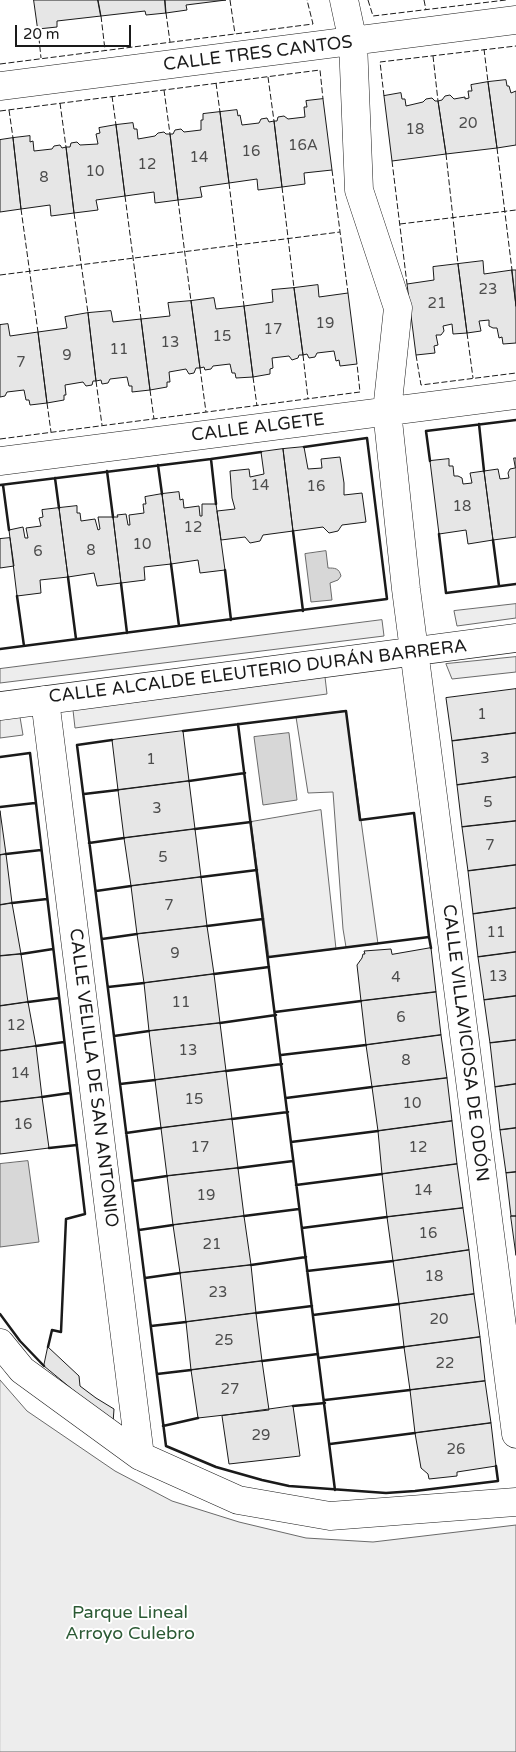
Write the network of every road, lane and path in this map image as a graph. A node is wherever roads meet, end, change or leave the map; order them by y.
1 (344, 0) edge
2 (516, 20) edge
3 (353, 42) junction
4 (0, 86) edge
5 (516, 395) edge
6 (387, 411) junction
7 (0, 461) edge
8 (516, 638) edge
9 (413, 652) junction
10 (45, 700) junction
11 (0, 706) edge
12 (0, 1343) edge
13 (516, 1434) edge
14 (140, 1456) junction
15 (516, 1502) edge

1 - 3 street, CALLE VILLAVICIOSA DE ODÓN
2 - 3 street, CALLE TRES CANTOS
3 - 4 street, CALLE TRES CANTOS
3 - 6 street, CALLE VILLAVICIOSA DE ODÓN
5 - 6 street, CALLE ALGETE
6 - 7 street, CALLE ALGETE
6 - 9 street, CALLE VILLAVICIOSA DE ODÓN
8 - 9 street, CALLE ALCALDE ELEUTERIO DURÁN BARRERA
9 - 10 street, CALLE ALCALDE ELEUTERIO DURÁN BARRERA
9 - 13 street, CALLE VILLAVICIOSA DE ODÓN
10 - 11 street, CALLE ALCALDE ELEUTERIO DURÁN BARRERA
10 - 14 street, CALLE VELILLA DE SAN ANTONIO
12 - 14 street
14 - 15 street

